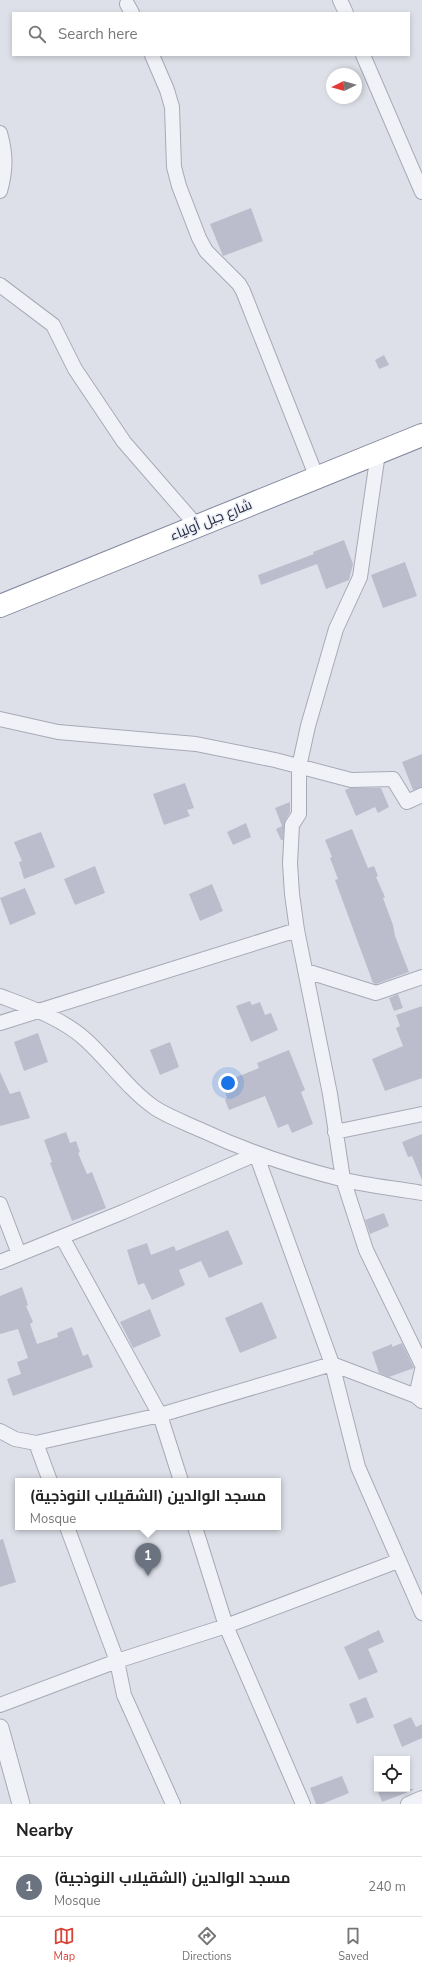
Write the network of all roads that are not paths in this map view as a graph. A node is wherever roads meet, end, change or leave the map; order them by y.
1 (340, 0) edge
2 (346, 12) edge
3 (152, 56) edge
4 (363, 56) edge
5 (0, 133) edge
6 (0, 191) edge
7 (422, 192) edge
8 (0, 285) edge
9 (422, 435) edge
10 (378, 453) junction
11 (317, 478) junction
12 (197, 526) junction
13 (0, 606) edge
14 (0, 719) edge
15 (299, 767) junction
16 (422, 795) edge
17 (297, 930) junction
18 (306, 971) junction
19 (422, 977) edge
20 (0, 996) edge
21 (39, 1011) junction
22 (0, 1023) edge
23 (422, 1114) edge
24 (335, 1132) junction
25 (256, 1154) junction
26 (343, 1180) junction
27 (422, 1193) edge
28 (0, 1204) edge
29 (62, 1237) junction
30 (19, 1254) junction
31 (0, 1262) edge
32 (332, 1364) junction
33 (422, 1364) edge
34 (422, 1370) edge
35 (419, 1399) edge
36 (160, 1415) junction
37 (0, 1431) edge
38 (36, 1443) junction
39 (49, 1478) edge
40 (180, 1478) edge
41 (68, 1530) edge
42 (196, 1530) edge
43 (398, 1561) junction
44 (422, 1610) edge
45 (226, 1626) junction
46 (117, 1661) junction
47 (0, 1705) edge
48 (0, 1728) edge
49 (6, 1772) edge
50 (21, 1804) edge
51 (173, 1804) edge
52 (303, 1804) edge

1 - 2 street
3 - 11 street
4 - 7 street
5 - 6 street
8 - 12 street
9 - 10 highway, شارع جبل أولياء
10 - 11 highway, شارع جبل أولياء
10 - 15 street
11 - 12 highway, شارع جبل أولياء
12 - 13 highway, شارع جبل أولياء
14 - 15 street
15 - 16 street
15 - 17 street
17 - 18 street
17 - 21 street
18 - 19 street
18 - 24 street
20 - 21 street
21 - 22 street
21 - 25 street
23 - 24 street
24 - 26 street
25 - 26 street
25 - 29 street
25 - 32 street
26 - 27 street
26 - 33 street
28 - 30 street
29 - 30 street
29 - 36 street
30 - 31 street
32 - 35 street
32 - 36 street
32 - 43 street
34 - 35 street
36 - 38 street
36 - 40 street
37 - 38 street
38 - 39 street
41 - 46 street
42 - 45 street
43 - 44 street
43 - 45 street
45 - 46 street
45 - 52 street
46 - 47 street
46 - 51 street
48 - 49 street
49 - 50 street

